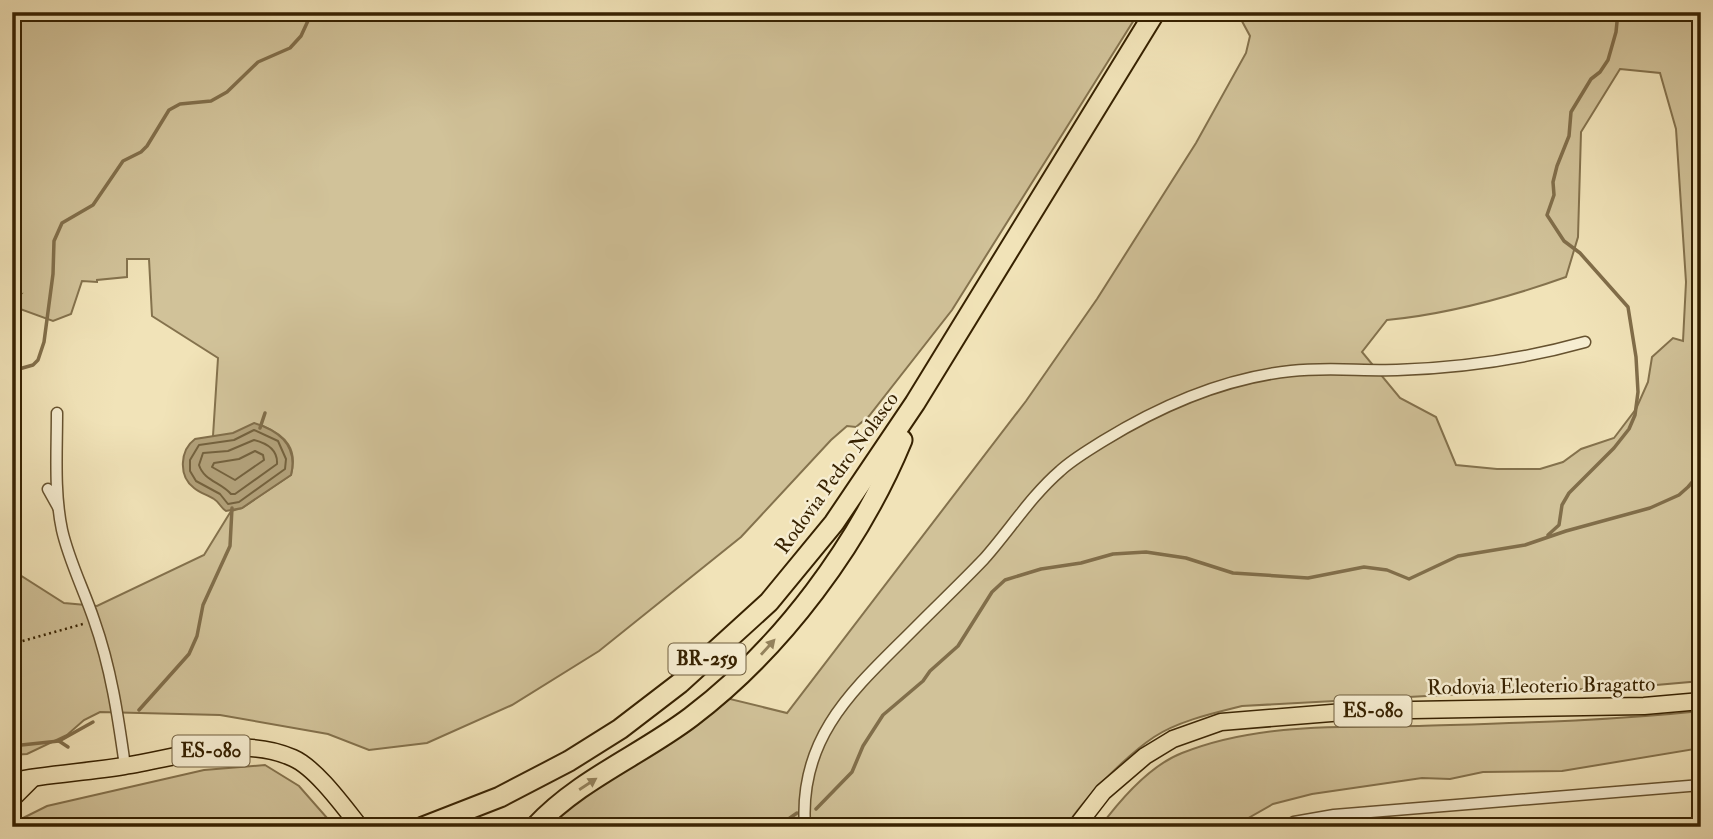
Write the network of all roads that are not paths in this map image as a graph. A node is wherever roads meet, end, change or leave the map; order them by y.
1 (1155, 12) edge
2 (1585, 342) dead end
3 (915, 403) junction
4 (57, 413) dead end
5 (48, 489) dead end
6 (59, 511) junction
7 (1701, 701) edge
8 (125, 766) junction
9 (33, 778) junction
10 (12, 781) edge
11 (1701, 785) edge
12 (12, 799) edge
13 (1078, 825) edge
14 (360, 827) edge
15 (424, 827) edge
16 (535, 827) edge
17 (804, 827) edge
18 (1285, 827) edge

1 - 3 highway, Rodovia Pedro Nolasco / BR-259
2 - 17 street
3 - 15 highway, Rodovia Pedro Nolasco / BR-259
16 -> 3 highway
4 - 6 street
5 - 6 street
6 - 8 street
7 - 13 main road, Rodovia Eleoterio Bragatto / ES-080
8 - 9 main road, ES-080
8 - 14 main road, ES-080
9 - 10 main road
9 - 12 main road
11 - 18 street

